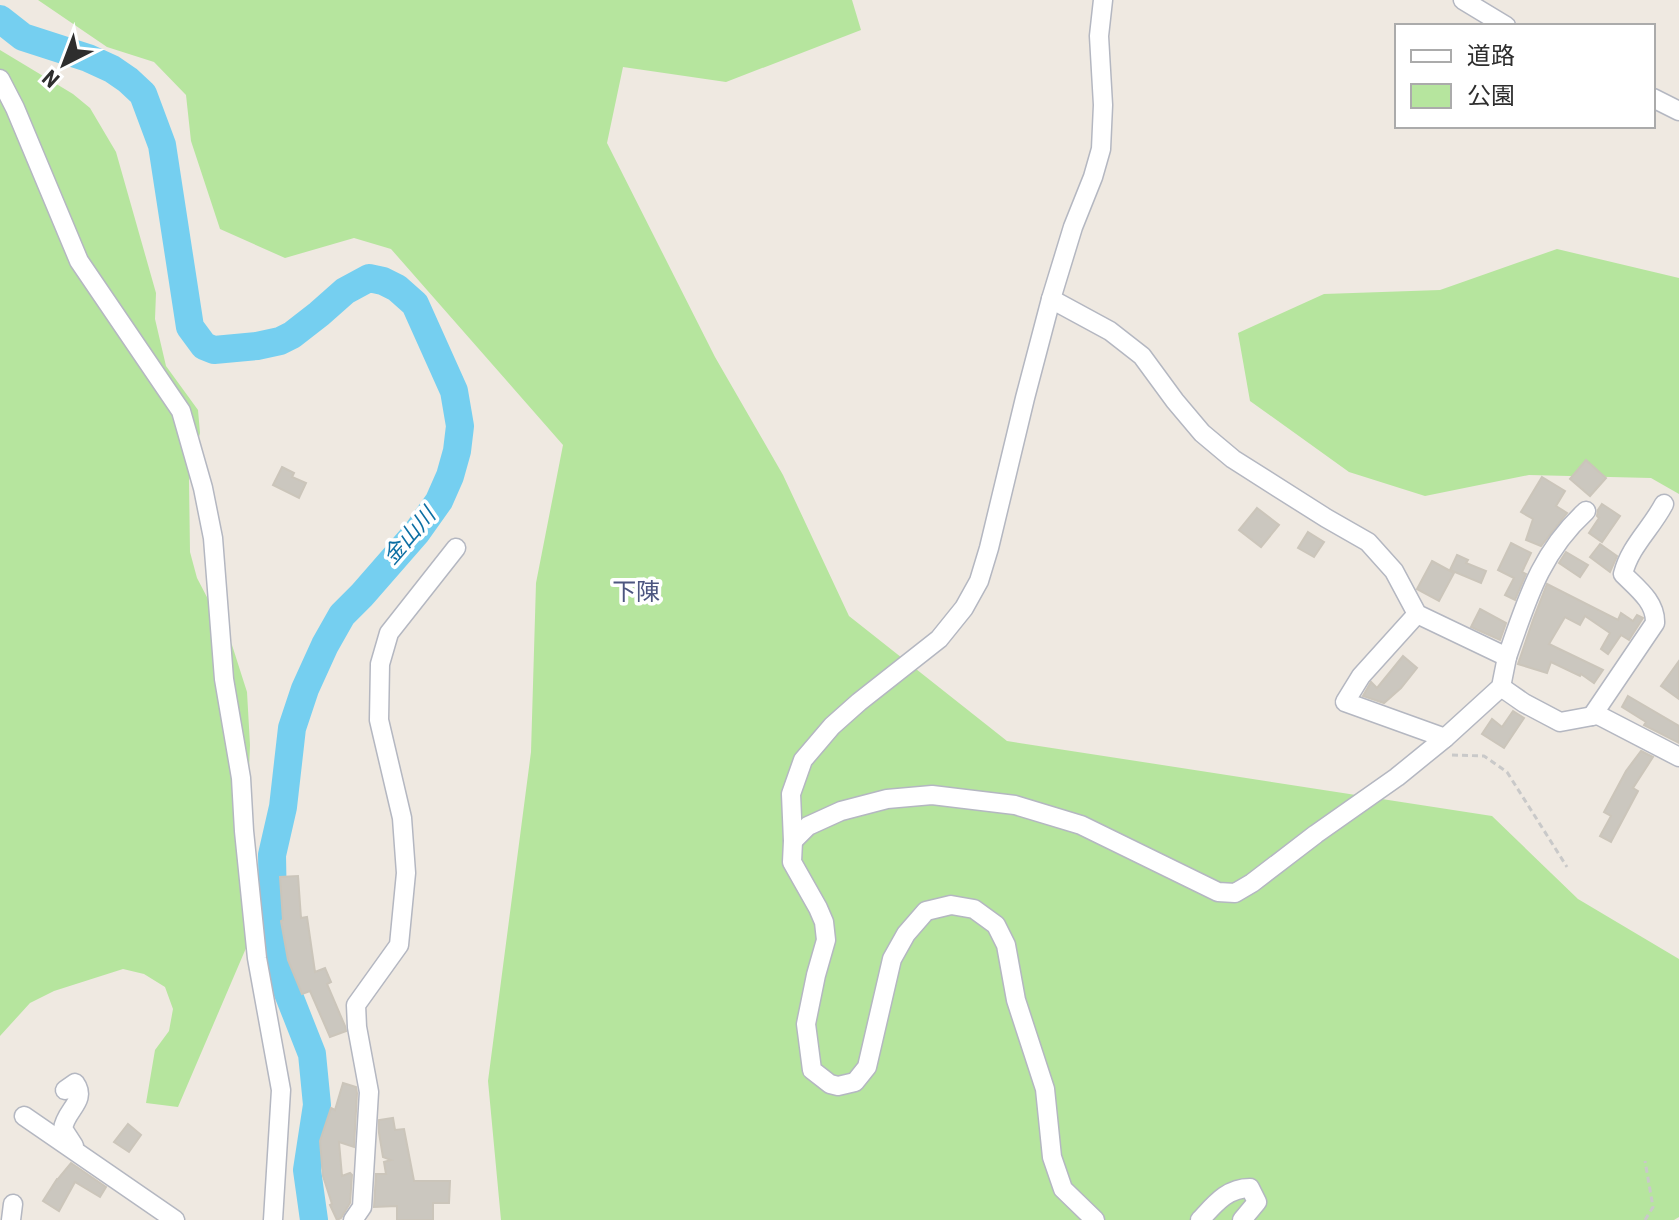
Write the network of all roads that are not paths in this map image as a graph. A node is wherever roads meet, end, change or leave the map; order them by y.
1 (1103, 0) edge
2 (1463, 0) edge
3 (1503, 24) edge
4 (0, 79) edge
5 (1655, 99) edge
6 (1679, 111) edge
7 (1051, 299) junction
8 (1664, 504) dead end
9 (1586, 511) dead end
10 (456, 548) dead end
11 (1417, 614) junction
12 (1507, 657) junction
13 (1501, 687) junction
14 (1592, 716) junction
15 (1445, 746) junction
16 (1679, 757) edge
17 (793, 841) junction
18 (65, 1090) dead end
19 (24, 1116) dead end
20 (80, 1155) junction
21 (175, 1220) edge
22 (273, 1220) edge
23 (353, 1220) edge
24 (1095, 1220) edge
25 (1200, 1220) edge
26 (1242, 1220) edge

1 - 7 street
2 - 3 street
4 - 22 street
5 - 6 street
7 - 11 street
7 - 17 street
8 - 14 street
9 - 12 street
10 - 23 street
11 - 12 street
11 - 15 street
12 - 13 street
13 - 14 street
13 - 15 street
14 - 16 street
15 - 17 street
17 - 24 street
18 - 20 street
19 - 20 street
20 - 21 street
25 - 26 street

